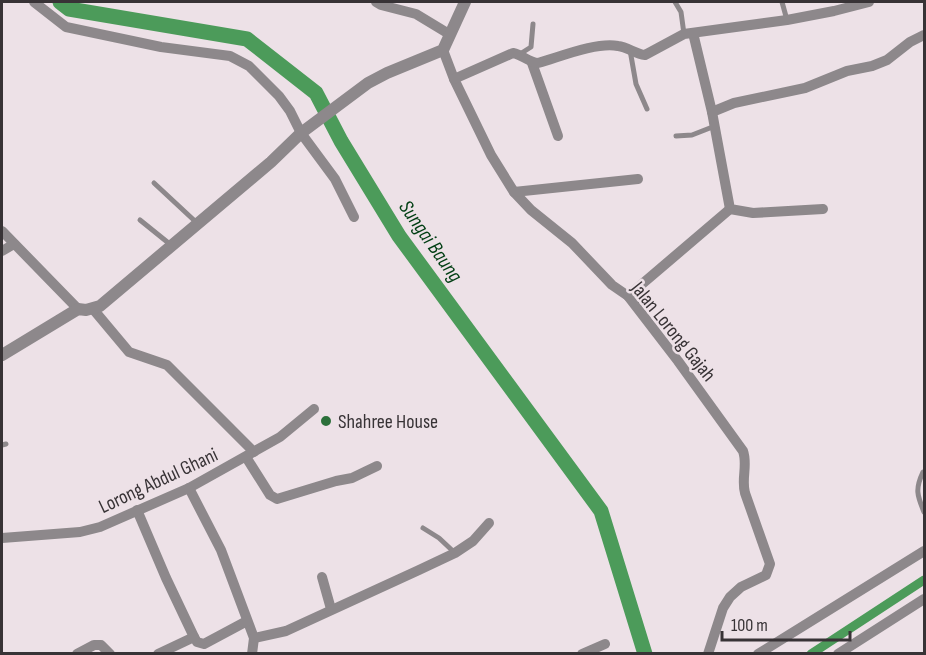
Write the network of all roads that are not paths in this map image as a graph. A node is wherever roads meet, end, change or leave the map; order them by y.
1 (34, 2) edge
2 (376, 2) edge
3 (465, 2) edge
4 (675, 2) edge
5 (782, 2) edge
6 (869, 2) edge
7 (787, 20) junction
8 (533, 24) dead end
9 (449, 34) junction
10 (689, 34) junction
11 (924, 35) edge
12 (443, 50) junction
13 (630, 50) junction
14 (520, 54) junction
15 (532, 63) junction
16 (454, 79) junction
17 (647, 109) dead end
18 (712, 112) junction
19 (715, 126) junction
20 (301, 133) junction
21 (558, 136) dead end
22 (675, 136) dead end
23 (638, 179) dead end
24 (154, 183) dead end
25 (514, 192) junction
26 (730, 209) junction
27 (823, 209) dead end
28 (354, 217) dead end
29 (140, 220) dead end
30 (198, 224) junction
31 (2, 231) edge
32 (14, 244) junction
33 (172, 246) junction
34 (2, 251) edge
35 (628, 296) junction
36 (78, 309) junction
37 (93, 309) junction
38 (2, 355) edge
39 (314, 410) dead end
40 (250, 454) junction
41 (377, 466) dead end
42 (923, 472) edge
43 (189, 488) junction
44 (137, 510) junction
45 (924, 512) edge
46 (489, 523) dead end
47 (423, 528) dead end
48 (2, 538) edge
49 (924, 551) edge
50 (454, 553) junction
51 (322, 577) dead end
52 (924, 599) edge
53 (331, 609) junction
54 (247, 621) junction
55 (194, 637) junction
56 (254, 638) junction
57 (605, 644) dead end
58 (77, 654) edge
59 (110, 654) edge
60 (158, 654) edge
61 (252, 654) edge
62 (582, 654) edge
63 (708, 654) edge
64 (758, 654) edge
65 (838, 654) edge

1 - 20 street
2 - 9 street
3 - 9 street
4 - 10 lane
5 - 7 lane
6 - 7 street
7 - 10 street
8 - 14 lane
9 - 12 street
10 - 13 street
10 - 18 street
11 - 18 street
12 - 16 street, Jalan Lorong Gajah
12 - 20 street
13 - 15 street
13 - 17 lane
14 - 15 street
14 - 16 street
15 - 21 street
16 - 25 street, Jalan Lorong Gajah
18 - 19 street
19 - 22 lane
19 - 26 street
20 - 28 street
20 - 30 street
23 - 25 street
24 - 30 lane
25 - 35 street, Jalan Lorong Gajah
26 - 27 street
26 - 35 street
29 - 33 lane
30 - 33 street
31 - 32 street
32 - 34 street
32 - 36 street
33 - 37 street
35 - 63 street, Jalan Lorong Gajah
36 - 37 street
36 - 38 street
37 - 40 street
39 - 40 street, Lorong Abdul Ghani
40 - 41 street
40 - 43 street, Lorong Abdul Ghani
42 - 45 lane
43 - 44 street, Lorong Abdul Ghani
43 - 54 street
44 - 48 street, Lorong Abdul Ghani
44 - 55 street
46 - 50 street
47 - 50 lane
49 - 64 street
50 - 53 street
51 - 53 street
52 - 65 street
53 - 56 street
54 - 55 street
54 - 56 street
55 - 60 street
56 - 61 street
57 - 62 street
58 - 59 street

